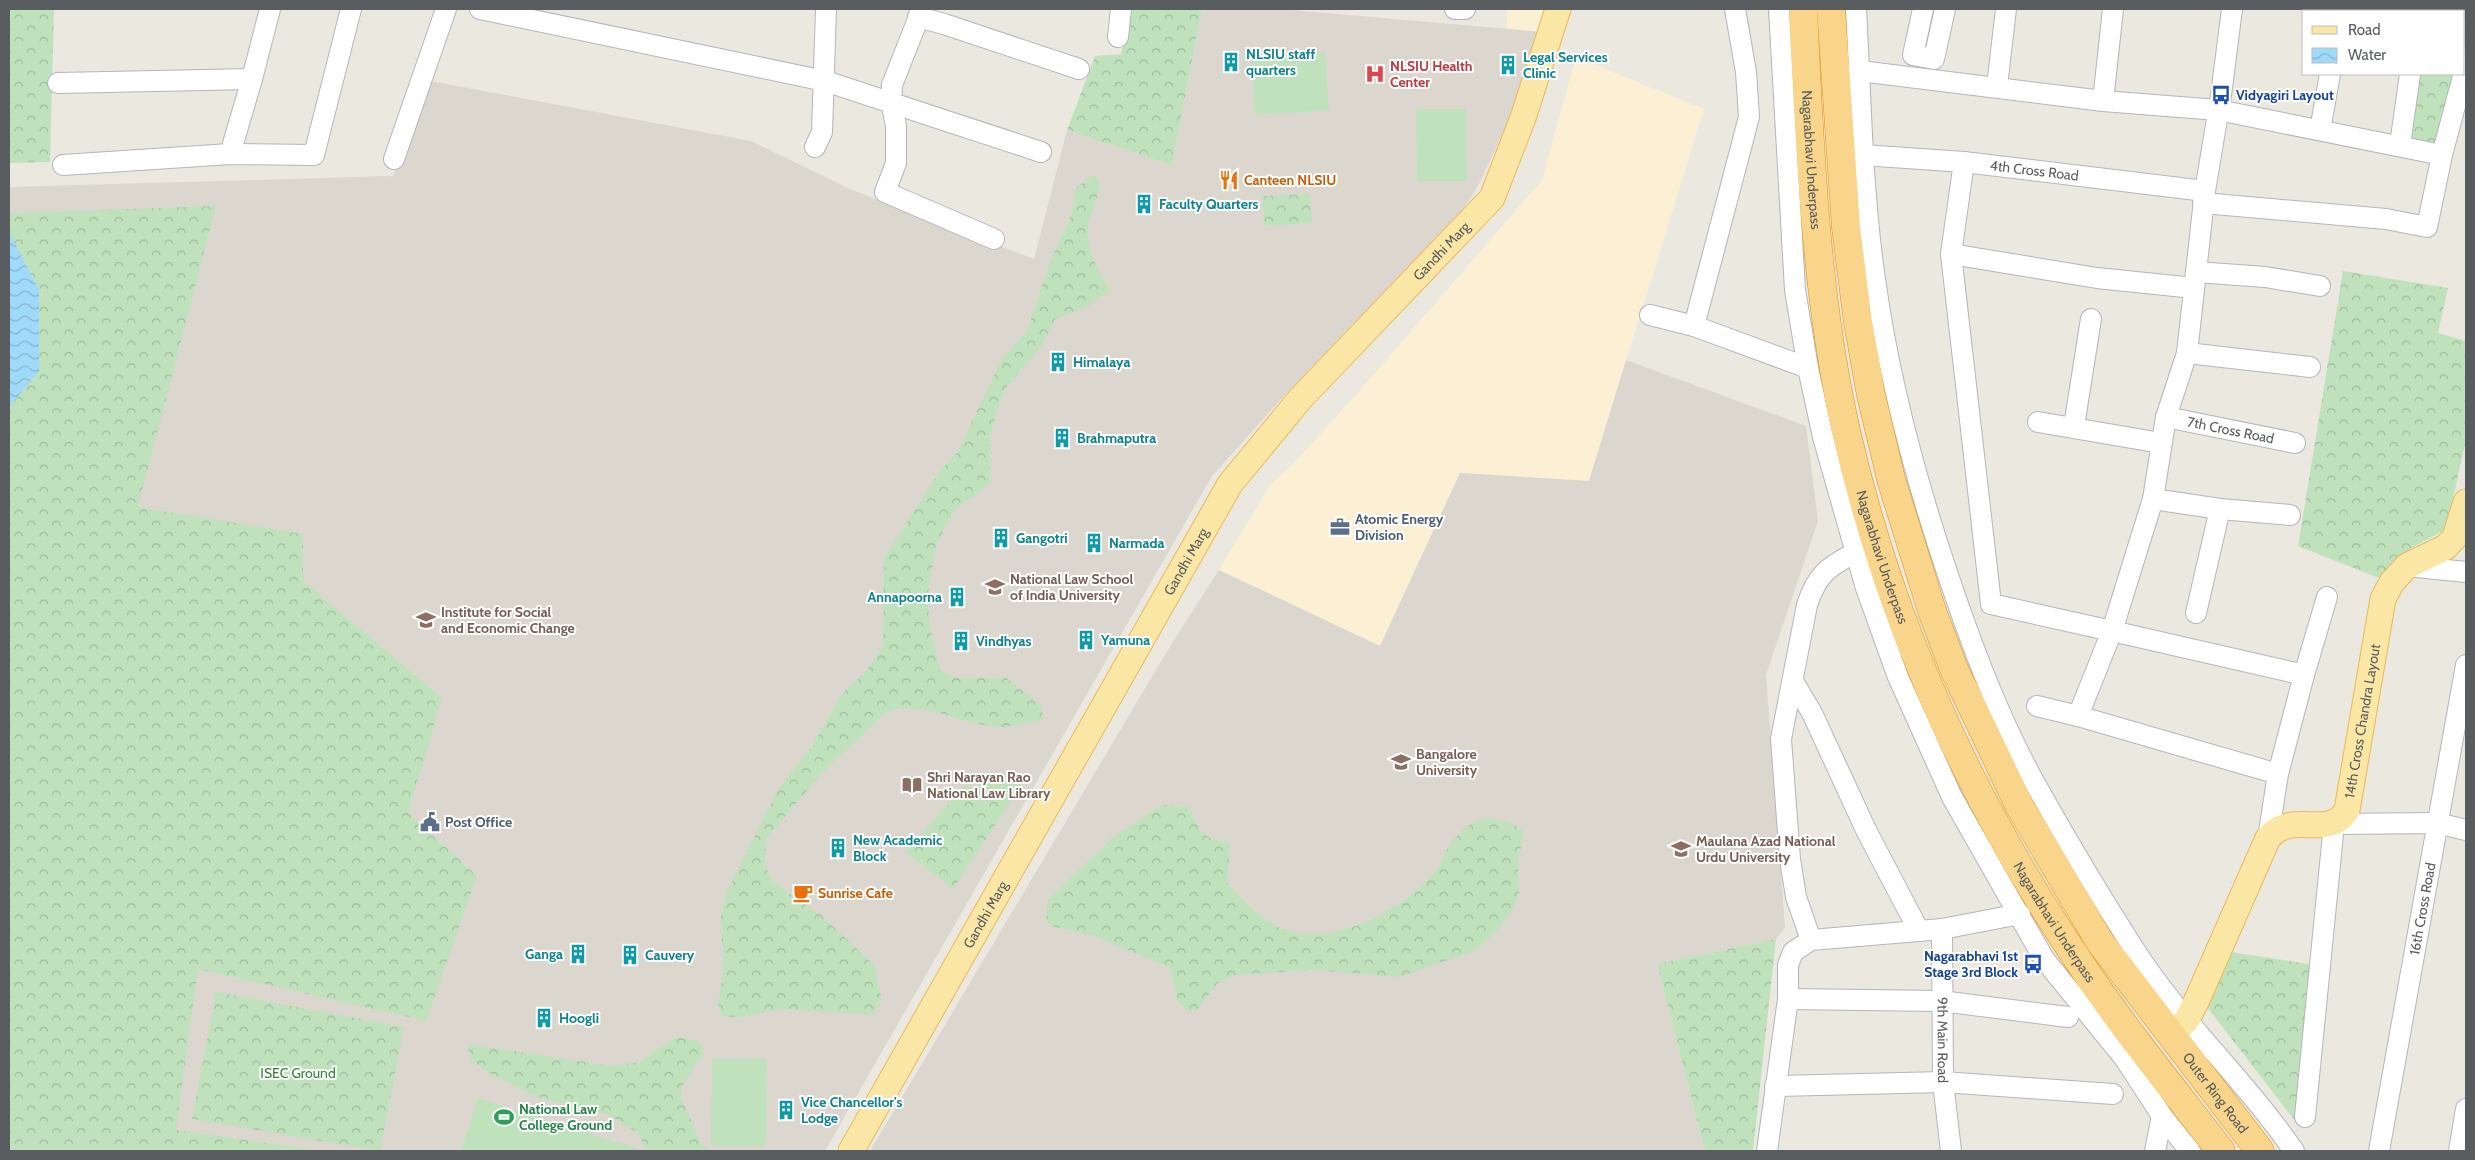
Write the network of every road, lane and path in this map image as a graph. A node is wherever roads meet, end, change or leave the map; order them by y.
1 (270, 9) edge
2 (351, 9) edge
3 (446, 9) edge
4 (480, 9) edge
5 (826, 9) edge
6 (1121, 9) edge
7 (1455, 9) edge
8 (1465, 9) edge
9 (1558, 9) edge
10 (1735, 9) edge
11 (1779, 9) edge
12 (1803, 9) edge
13 (1831, 9) edge
14 (1856, 9) edge
15 (1923, 9) edge
16 (1945, 9) edge
17 (2006, 9) edge
18 (2113, 9) edge
19 (2232, 9) edge
20 (920, 13) edge
21 (1118, 37) dead end
22 (1079, 69) dead end
23 (1860, 71) junction
24 (2330, 75) edge
25 (2410, 75) edge
26 (2463, 75) edge
27 (252, 79) junction
28 (825, 81) junction
29 (58, 83) dead end
30 (1997, 86) junction
31 (891, 101) junction
32 (2103, 101) junction
33 (2218, 110) junction
34 (2320, 130) junction
35 (2400, 145) junction
36 (815, 147) dead end
37 (1041, 152) dead end
38 (230, 154) junction
39 (1863, 155) junction
40 (2442, 155) junction
41 (394, 159) dead end
42 (1964, 162) junction
43 (63, 165) dead end
44 (2204, 197) junction
45 (994, 239) dead end
46 (1951, 254) junction
47 (2195, 280) junction
48 (2320, 286) dead end
49 (1650, 315) dead end
50 (2091, 319) dead end
51 (1694, 326) junction
52 (2187, 353) junction
53 (2310, 367) dead end
54 (1808, 368) junction
55 (2166, 417) junction
56 (2038, 422) dead end
57 (2074, 426) junction
58 (2162, 443) junction
59 (2295, 444) dead end
60 (2153, 499) junction
61 (2466, 502) edge
62 (2220, 509) junction
63 (2290, 514) dead end
64 (2446, 547) junction
65 (1856, 552) junction
66 (2466, 562) edge
67 (2406, 566) junction
68 (2466, 572) edge
69 (2327, 597) dead end
70 (2196, 613) dead end
71 (2112, 631) junction
72 (2466, 665) edge
73 (2304, 675) junction
74 (1793, 681) junction
75 (2037, 706) dead end
76 (2078, 716) junction
77 (2278, 774) junction
78 (2334, 824) junction
79 (2437, 824) junction
80 (2466, 830) edge
81 (2268, 838) junction
82 (2020, 914) junction
83 (1942, 929) junction
84 (1919, 931) junction
85 (1812, 940) junction
86 (1788, 999) junction
87 (1941, 1001) junction
88 (2068, 1017) dead end
89 (2179, 1028) junction
90 (2134, 1053) junction
91 (1943, 1082) junction
92 (1775, 1086) junction
93 (2114, 1094) dead end
94 (2466, 1109) edge
95 (2162, 1116) junction
96 (2305, 1117) dead end
97 (851, 1151) edge
98 (1767, 1151) edge
99 (1951, 1151) edge
100 (2155, 1151) edge
101 (2190, 1151) edge
102 (2221, 1151) edge
103 (2260, 1151) edge
104 (2294, 1151) edge
105 (2380, 1151) edge
106 (2459, 1151) edge

1 - 27 street
2 - 38 street
3 - 41 street
4 - 28 street
5 - 28 street
6 - 21 street
7 - 8 street
9 - 97 main road, Gandhi Marg
10 - 51 street
11 - 54 street
12 - 90 highway, Nagarabhavi Underpass
13 - 89 highway, Nagarabhavi Underpass
14 - 23 street
15 - 16 street
17 - 30 street
18 - 32 street
19 - 33 street
20 - 22 street
20 - 31 street
23 - 30 street
23 - 39 street
24 - 34 street
25 - 35 street
26 - 40 street
27 - 29 street
27 - 38 street
28 - 31 street
28 - 36 street
30 - 32 street
31 - 37 street
31 - 45 street
32 - 33 street
33 - 34 street
33 - 44 street
34 - 35 street
35 - 40 street
38 - 43 street
39 - 42 street, 4th Cross Road
39 - 89 street
40 - 44 street, 4th Cross Road
42 - 44 street, 4th Cross Road
42 - 46 street
44 - 47 street
46 - 47 street
46 - 71 street
47 - 48 street
47 - 52 street
49 - 51 street
50 - 57 street
51 - 54 street
52 - 53 street
52 - 55 street
54 - 65 street
55 - 58 street
55 - 59 street, 7th Cross Road
56 - 57 street
57 - 58 street
58 - 60 street
60 - 62 street
60 - 71 street
61 - 64 main road
62 - 63 street
62 - 70 street
64 - 66 street
64 - 67 main road, 14th Cross Chandra Layout
65 - 74 street
65 - 82 street
67 - 68 street
67 - 78 main road, 14th Cross Chandra Layout
69 - 73 street
71 - 73 street
71 - 76 street
72 - 79 street, 16th Cross Road
73 - 77 street
74 - 84 street
74 - 85 street
75 - 76 street
76 - 77 street
77 - 81 street
78 - 79 street
78 - 81 main road
78 - 96 street
79 - 80 street
79 - 105 street, 16th Cross Road
81 - 89 main road
82 - 83 street
82 - 90 street
83 - 84 street
83 - 87 street, 9th Main Road
84 - 85 street
85 - 86 street
86 - 87 street
86 - 92 street
87 - 88 street
87 - 91 street, 9th Main Road
89 - 103 highway, Outer Ring Road
89 - 104 street
90 - 95 street
90 - 102 highway
91 - 92 street
91 - 93 street
91 - 99 street, 9th Main Road
92 - 98 street
94 - 106 street
95 - 100 street
95 - 101 street

